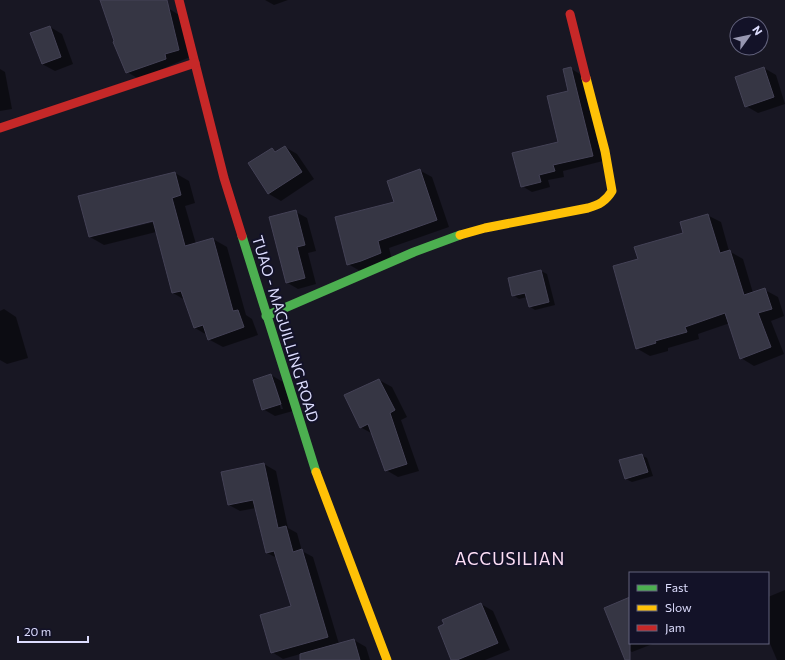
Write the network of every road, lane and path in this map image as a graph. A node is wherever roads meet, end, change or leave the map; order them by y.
1 (179, 0) edge
2 (570, 14) dead end
3 (195, 63) junction
4 (0, 128) edge
5 (266, 316) junction
6 (387, 660) edge

1 - 3 street, TUAO - MAGUILLING ROAD
2 - 5 street
3 - 4 street
3 - 5 street, TUAO - MAGUILLING ROAD
5 - 6 street, TUAO - MAGUILLING ROAD

